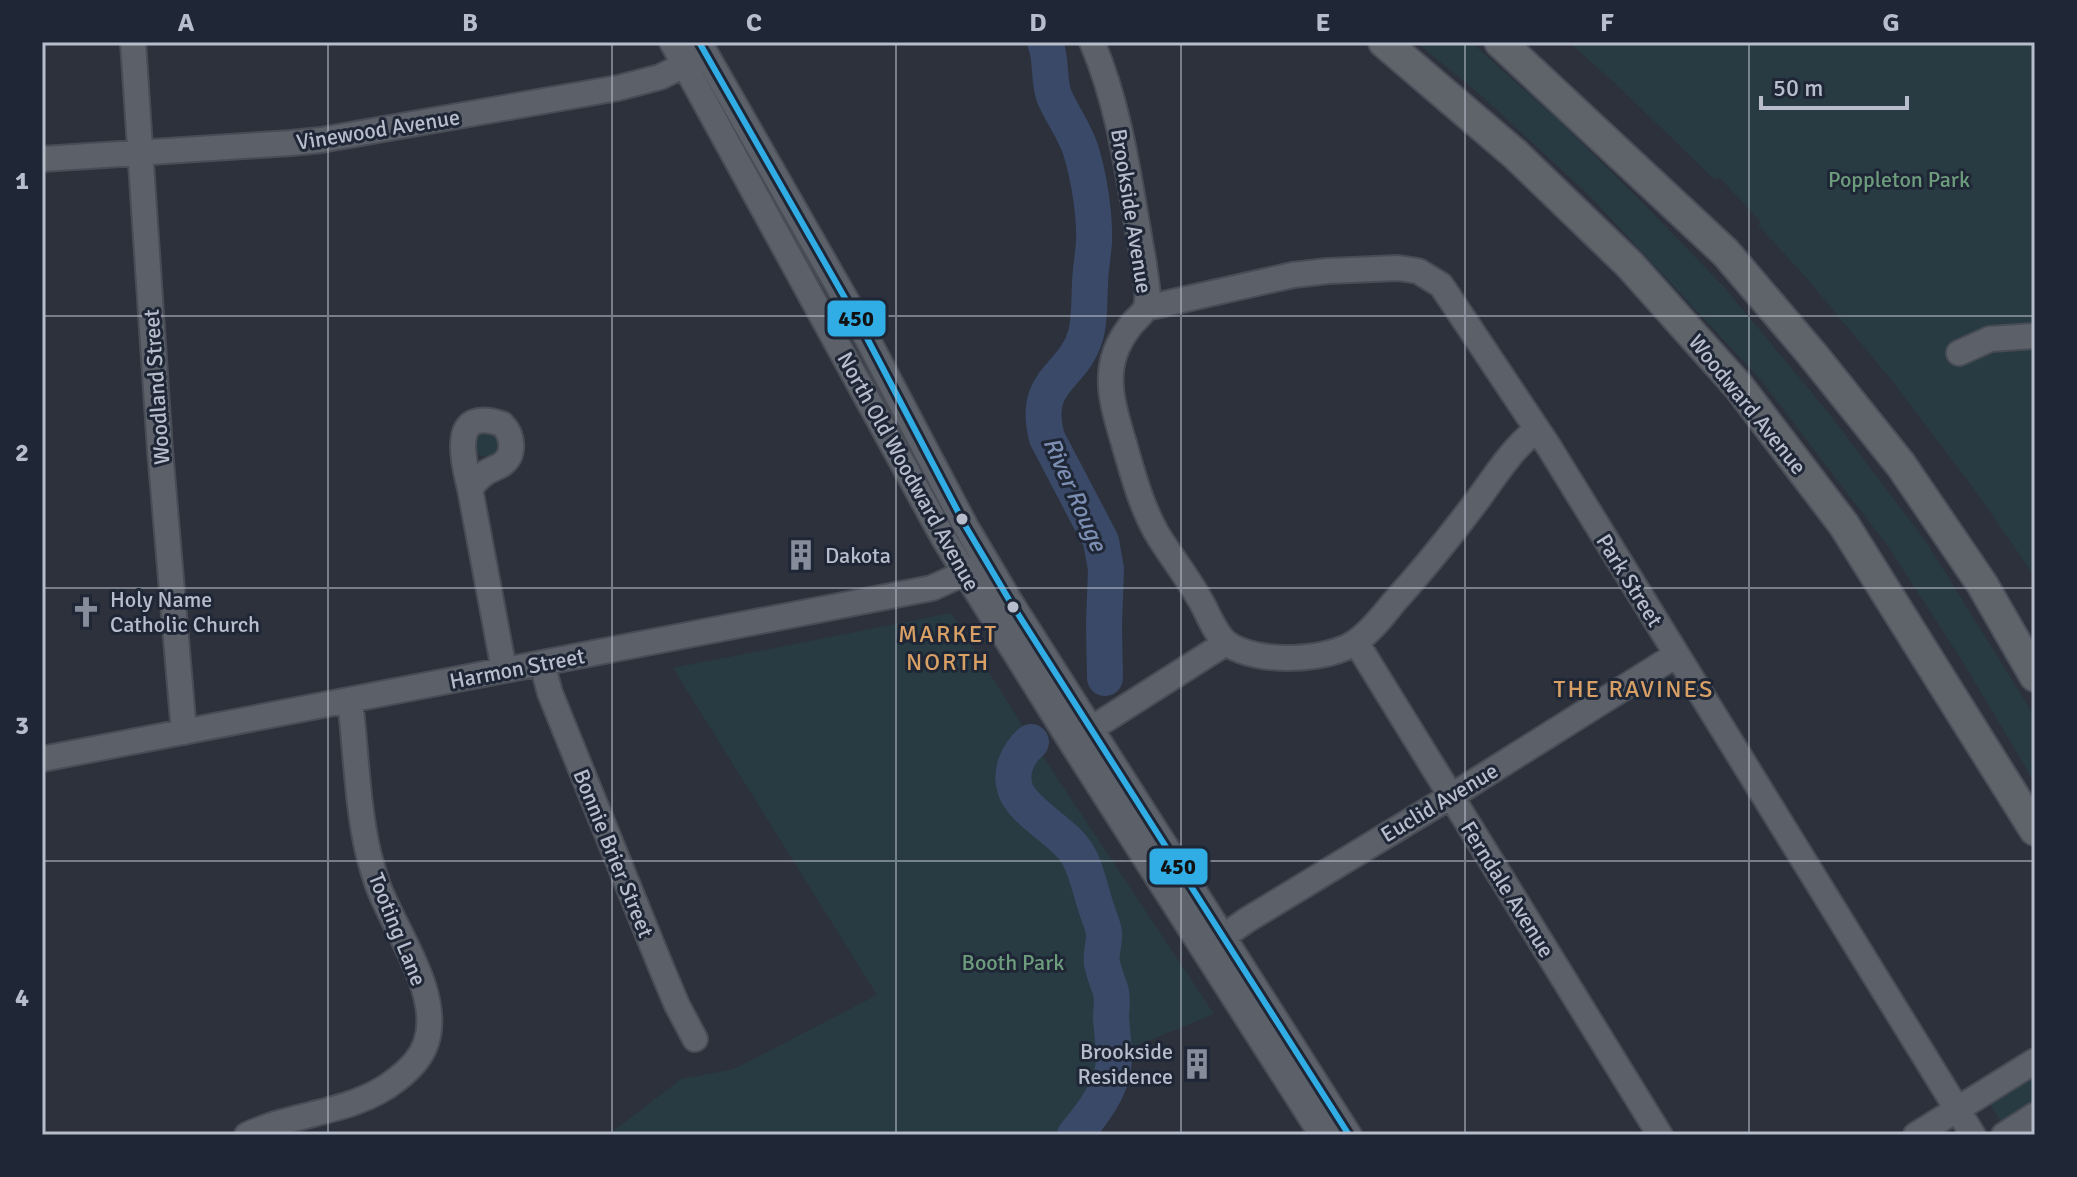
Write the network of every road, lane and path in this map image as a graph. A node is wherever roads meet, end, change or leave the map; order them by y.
1 (133, 42) edge
2 (672, 42) edge
3 (1092, 42) edge
4 (1384, 42) edge
5 (1500, 42) edge
6 (697, 54) edge
7 (141, 153) junction
8 (42, 159) edge
9 (1146, 308) junction
10 (858, 321) junction
11 (832, 333) junction
12 (2035, 336) edge
13 (1959, 353) dead end
14 (1537, 429) junction
15 (470, 489) dead end
16 (987, 562) junction
17 (965, 574) junction
18 (1356, 642) junction
19 (1226, 643) junction
20 (1676, 655) junction
21 (542, 663) junction
22 (504, 670) junction
23 (2035, 676) edge
24 (350, 700) junction
25 (184, 732) junction
26 (1081, 736) junction
27 (42, 759) edge
28 (1451, 796) junction
29 (2035, 830) edge
30 (1214, 944) junction
31 (695, 1039) dead end
32 (2035, 1061) edge
33 (1957, 1109) junction
34 (2035, 1115) edge
35 (247, 1135) edge
36 (1322, 1135) edge
37 (1349, 1135) edge
38 (1660, 1135) edge
39 (1916, 1135) edge
40 (1973, 1135) edge
41 (2004, 1135) edge

1 - 7 street, Woodland Street
2 - 6 street, North Old Woodward Avenue
3 - 9 street, Brookside Avenue
4 - 29 main road, Woodward Avenue
5 - 23 main road
6 - 7 street, Vinewood Avenue
6 - 10 street, North Old Woodward Avenue
6 - 11 street, North Old Woodward Avenue
7 - 8 street, Vinewood Avenue
7 - 25 street, Woodland Street
9 - 14 street, Park Street
9 - 19 street, Brookside Avenue
10 - 11 street, North Old Woodward Avenue
10 - 16 street, North Old Woodward Avenue
11 - 17 street, North Old Woodward Avenue
12 - 13 street
14 - 18 street
14 - 20 street, Park Street
15 - 22 street
16 - 17 street, Harmon Street
16 - 26 street, North Old Woodward Avenue
17 - 21 street, Harmon Street
17 - 26 street, North Old Woodward Avenue
18 - 19 street
18 - 28 street, Ferndale Avenue
19 - 26 street
20 - 28 street, Euclid Avenue
20 - 33 street, Park Street
21 - 22 street, Harmon Street
21 - 31 street, Bonnie Brier Street
22 - 24 street, Harmon Street
24 - 25 street, Harmon Street
24 - 35 street, Tooting Lane
25 - 27 street, Harmon Street
26 - 30 street, North Old Woodward Avenue
28 - 30 street, Euclid Avenue
28 - 38 street, Ferndale Avenue
30 - 36 street, North Old Woodward Avenue
30 - 37 street, North Old Woodward Avenue
32 - 33 street
33 - 39 street
33 - 40 street, Park Street
34 - 41 street

